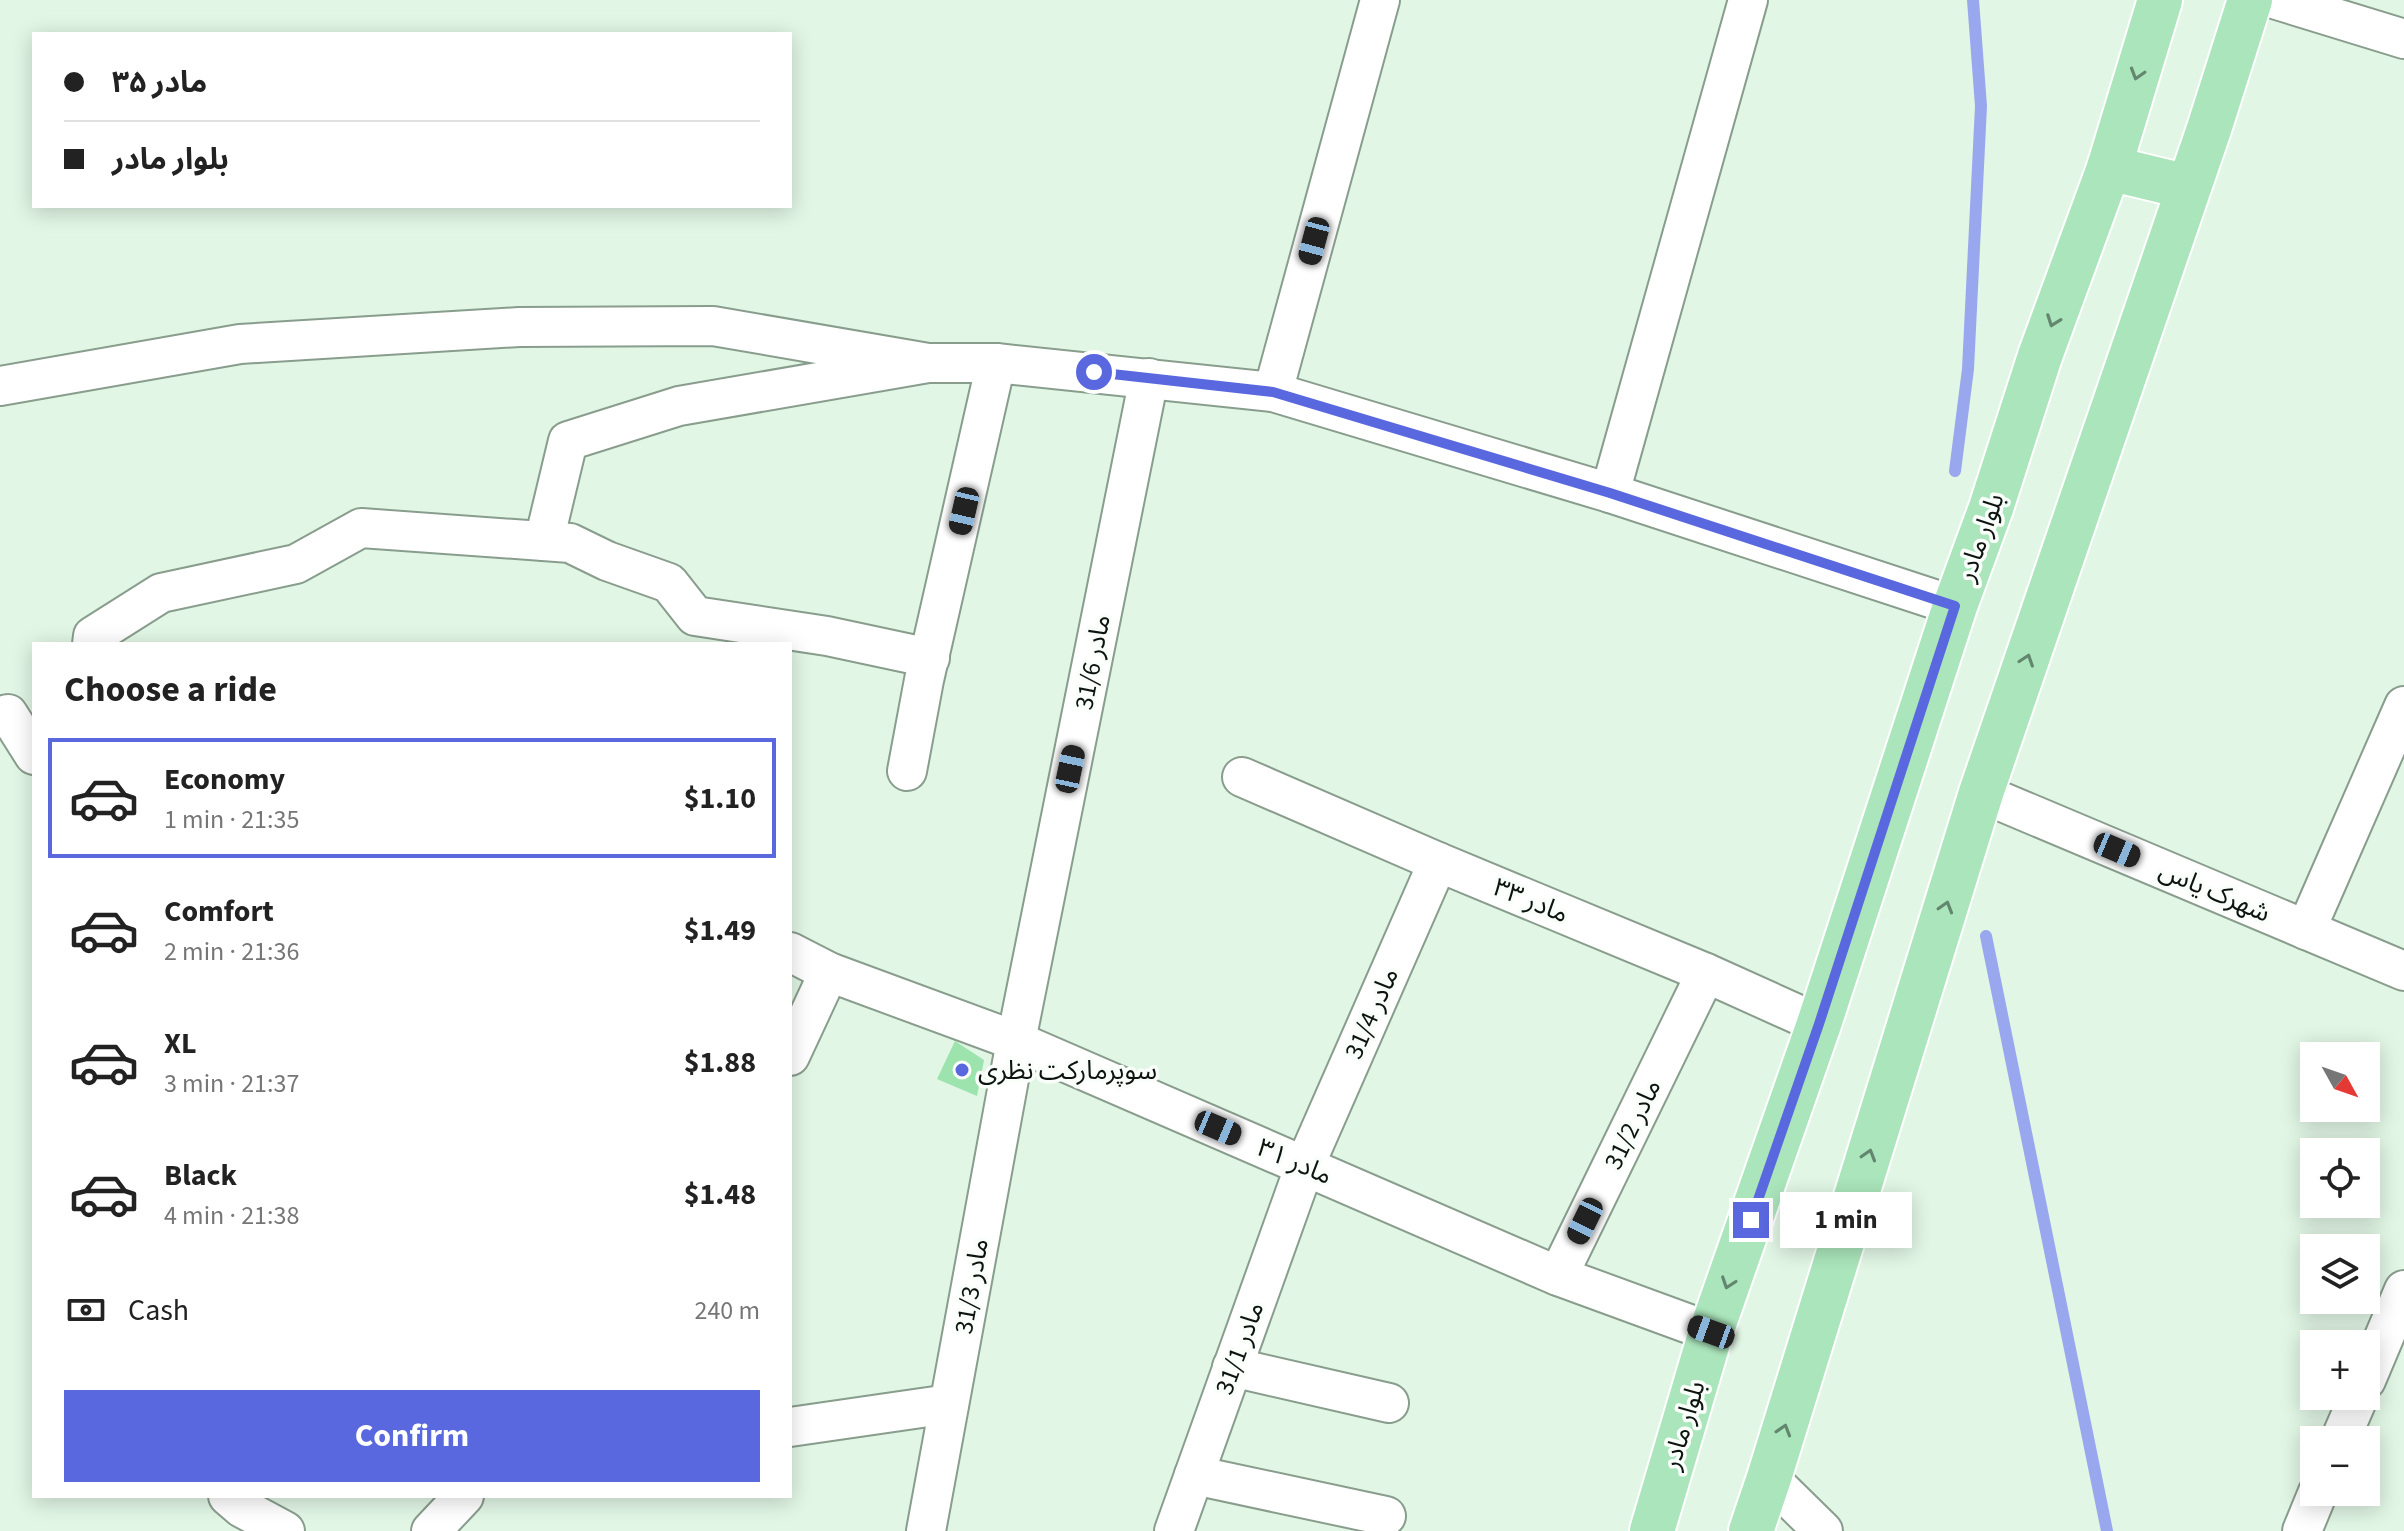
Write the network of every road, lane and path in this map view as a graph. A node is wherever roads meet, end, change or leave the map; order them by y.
1 (1380, 0) edge
2 (1748, 0) edge
3 (2160, 0) edge
4 (2250, 0) edge
5 (2277, 0) edge
6 (2404, 39) edge
7 (2109, 168) junction
8 (2188, 187) junction
9 (928, 363) junction
10 (996, 363) junction
11 (1149, 378) junction
12 (0, 386) edge
13 (1273, 392) junction
14 (1610, 493) junction
15 (544, 541) junction
16 (1955, 606) junction
17 (92, 642) edge
18 (930, 658) junction
19 (2404, 706) edge
20 (14, 713) edge
21 (32, 751) edge
22 (907, 771) dead end
23 (1242, 777) dead end
24 (1981, 793) junction
25 (1438, 862) junction
26 (2306, 930) junction
27 (792, 953) edge
28 (2404, 971) edge
29 (829, 972) junction
30 (1706, 973) junction
31 (1819, 1024) junction
32 (1016, 1041) junction
33 (792, 1052) edge
34 (1305, 1165) junction
35 (1558, 1276) junction
36 (2404, 1290) edge
37 (1711, 1332) junction
38 (2380, 1347) edge
39 (1232, 1367) junction
40 (1389, 1403) dead end
41 (949, 1404) junction
42 (792, 1427) edge
43 (1194, 1475) junction
44 (1769, 1478) junction
45 (230, 1498) edge
46 (462, 1498) edge
47 (2312, 1506) edge
48 (1386, 1516) dead end
49 (285, 1531) edge
50 (431, 1531) edge
51 (926, 1531) edge
52 (1174, 1531) edge
53 (1652, 1531) edge
54 (1751, 1531) edge
55 (1823, 1531) edge
56 (2302, 1531) edge

1 - 13 street
2 - 14 street
3 -> 7 main road, بلوار مادر
4 - 8 main road
5 - 6 street
7 - 8 main road
7 -> 16 main road, بلوار مادر
24 -> 8 main road
9 - 10 street
9 - 12 street
9 - 15 street
10 - 11 street
10 - 18 street
11 - 13 street
11 - 32 street, مادر 31/6
13 - 14 street
14 - 16 street
15 - 17 street
15 - 18 street
16 - 31 main road, بلوار مادر
18 - 22 street
19 - 26 street
20 - 21 street
23 - 25 street, مادر ۳۳
24 - 26 street, شهرک یاس
44 -> 24 main road
25 - 30 street, مادر ۳۳
25 - 34 street, مادر 31/4
26 - 28 street, شهرک یاس
27 - 29 street, مادر ۳۱
29 - 32 street, مادر ۳۱
29 - 33 street
30 - 31 street, مادر ۳۳
30 - 35 street, مادر 31/2
31 -> 37 main road, بلوار مادر
32 - 34 street, مادر ۳۱
32 - 41 street, مادر 31/3
34 - 35 street, مادر ۳۱
34 - 39 street, مادر 31/1
35 - 37 street, مادر ۳۱
36 - 38 street
37 - 53 main road, بلوار مادر
39 - 40 street
39 - 43 street, مادر 31/1
41 - 42 street
41 - 51 street, مادر 31/3
43 - 48 street
43 - 52 street, مادر 31/1
44 - 54 main road
44 - 55 street
45 - 49 street
46 - 50 street
47 - 56 street

